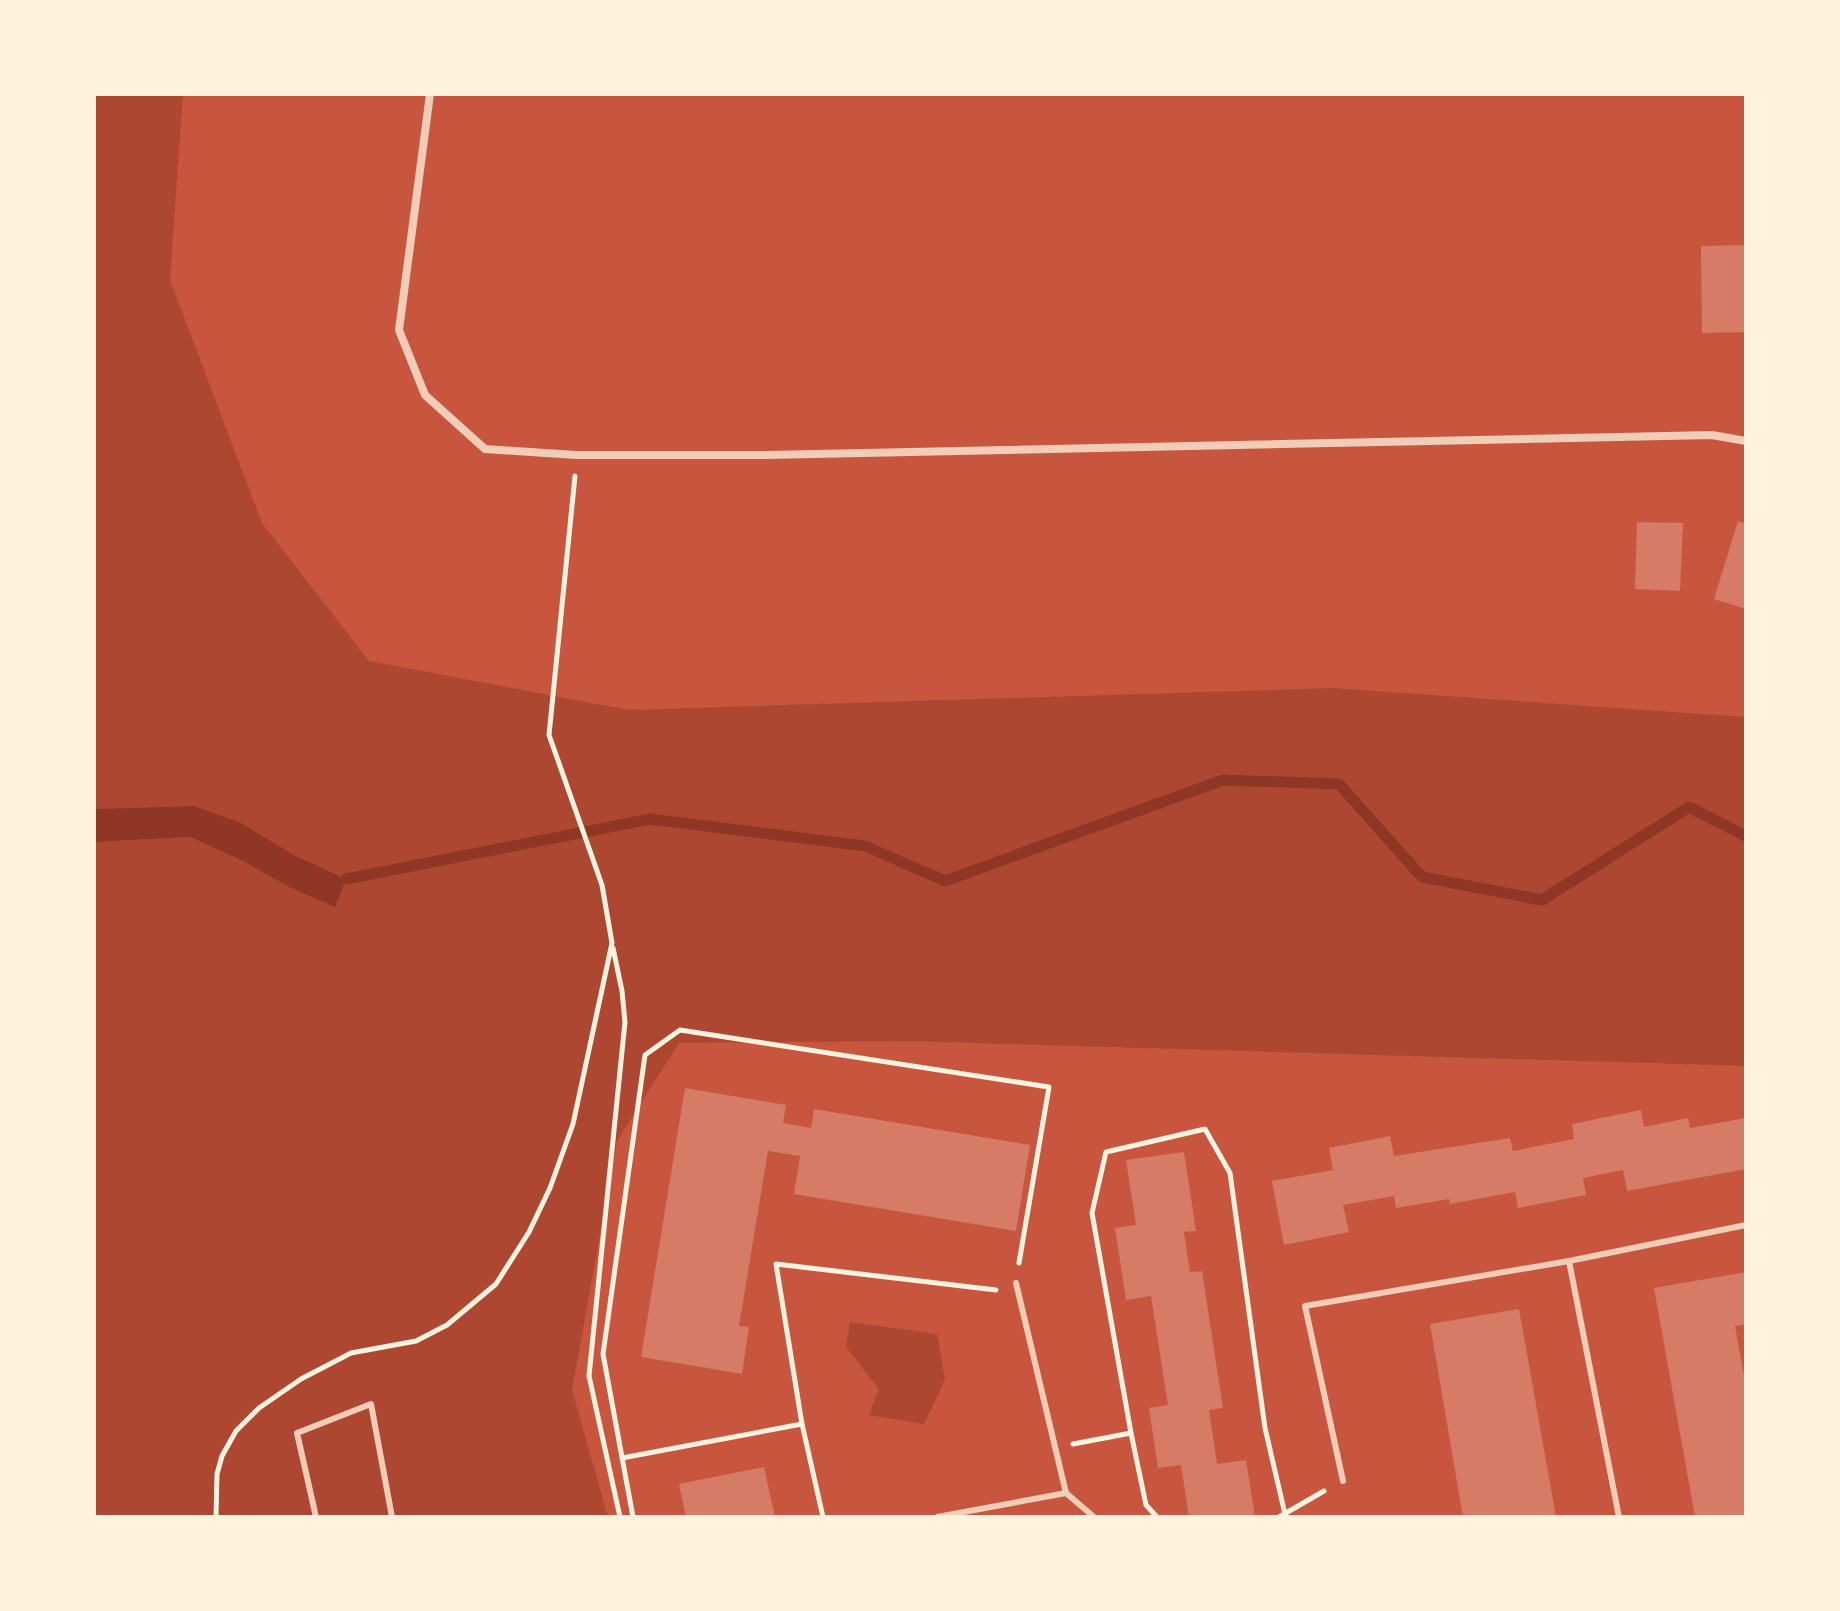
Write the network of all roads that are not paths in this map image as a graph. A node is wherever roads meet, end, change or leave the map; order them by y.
1 (430, 94) edge
2 (1746, 441) edge
3 (1746, 1225) edge
4 (1569, 1261) junction
5 (1016, 1283) road end
6 (1343, 1481) road end
7 (1066, 1493) junction
8 (316, 1517) edge
9 (392, 1517) edge
10 (937, 1517) edge
11 (1094, 1517) edge
12 (1619, 1517) edge

1 - 2 street
3 - 4 lane
4 - 6 lane
4 - 12 lane
5 - 7 lane
7 - 10 lane
7 - 11 lane
8 - 9 lane

